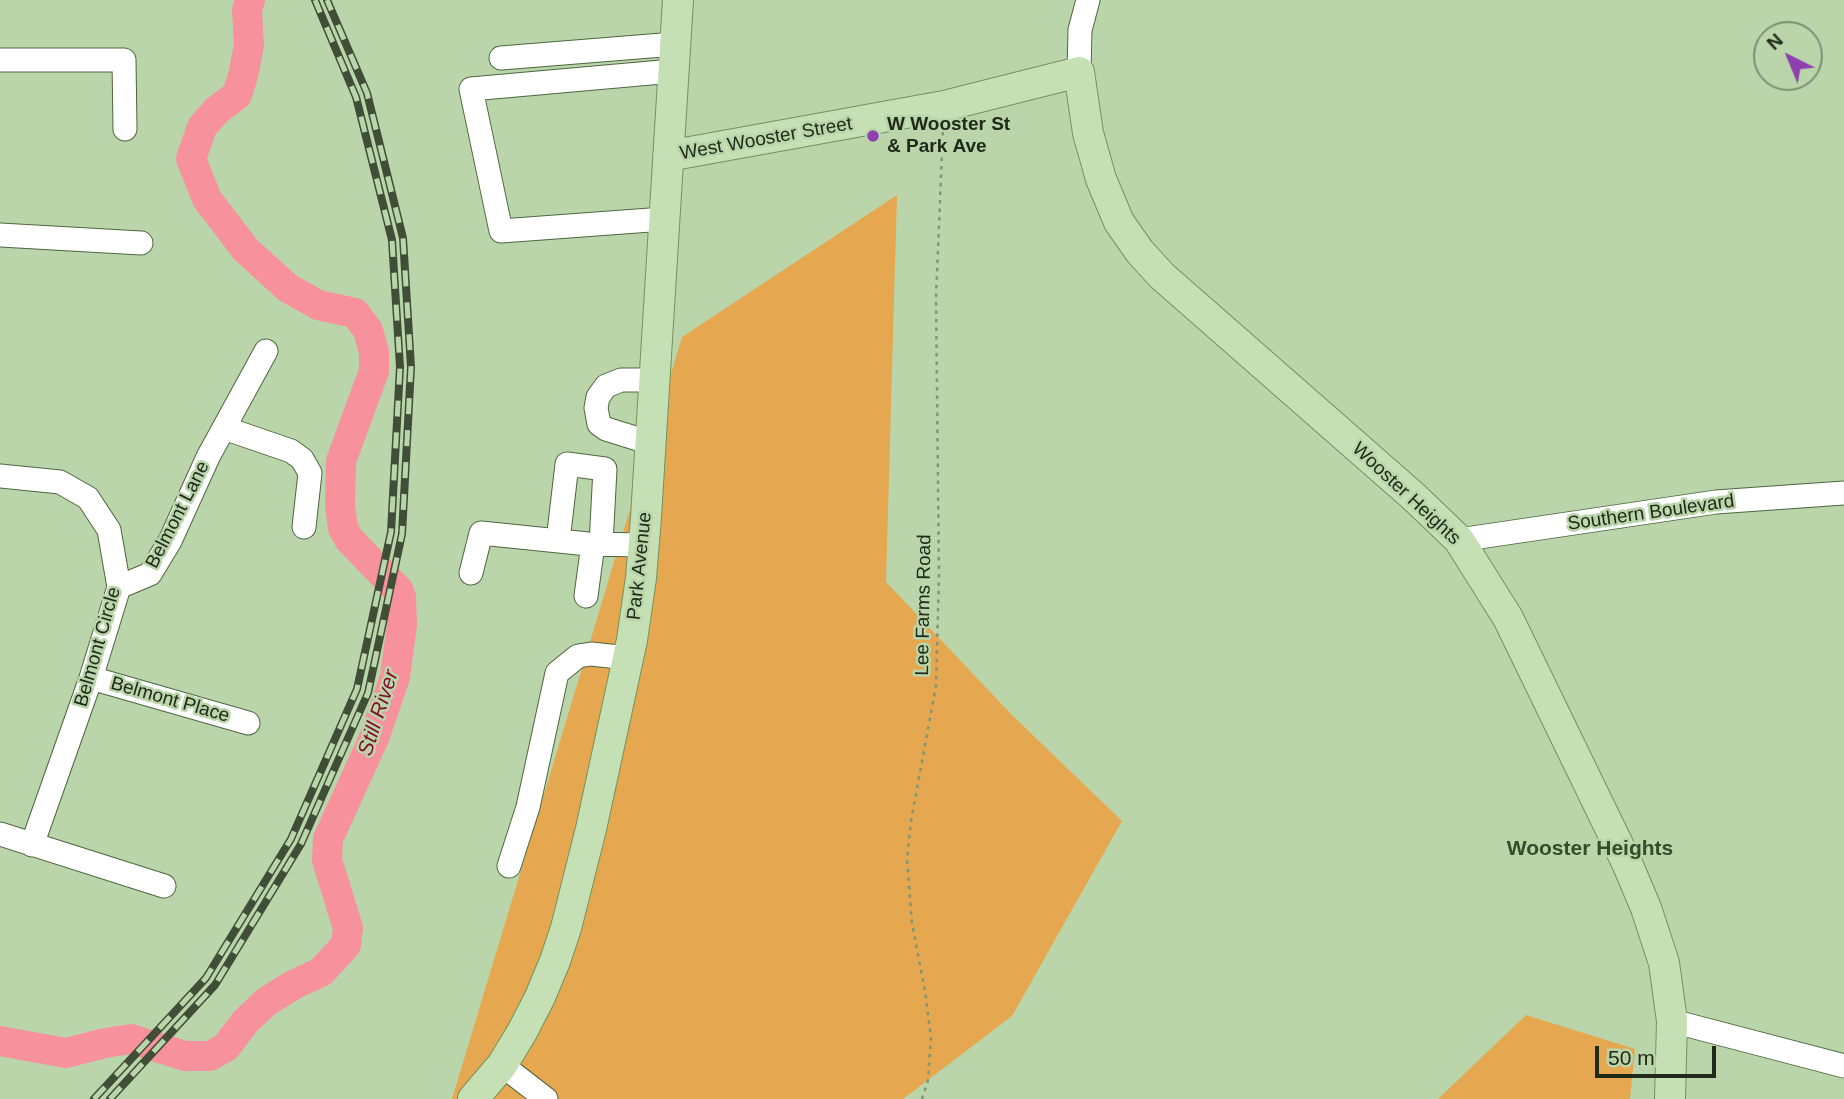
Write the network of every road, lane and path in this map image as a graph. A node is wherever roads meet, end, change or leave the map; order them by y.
1 (678, 0) edge
2 (1088, 0) edge
3 (674, 57) junction
4 (501, 58) dead end
5 (0, 60) edge
6 (1079, 72) junction
7 (944, 106) junction
8 (125, 129) dead end
9 (668, 156) junction
10 (664, 219) junction
11 (0, 235) edge
12 (141, 243) dead end
13 (266, 351) dead end
14 (654, 380) junction
15 (224, 428) junction
16 (651, 443) junction
17 (0, 476) edge
18 (1844, 493) edge
19 (304, 527) dead end
20 (1458, 540) junction
21 (558, 541) junction
22 (597, 544) junction
23 (644, 545) junction
24 (471, 573) dead end
25 (119, 587) junction
26 (586, 596) dead end
27 (628, 658) junction
28 (92, 678) junction
29 (248, 723) dead end
30 (0, 834) edge
31 (32, 845) junction
32 (509, 866) dead end
33 (164, 886) dead end
34 (1672, 1021) junction
35 (502, 1065) junction
36 (1844, 1066) edge
37 (473, 1099) edge
38 (546, 1099) edge
39 (922, 1099) edge
40 (1670, 1099) edge

1 - 3 main road, Park Avenue
2 - 6 street
3 - 4 street
3 - 9 main road, Park Avenue
3 - 10 street
5 - 8 street
6 - 7 main road, West Wooster Street
6 - 20 main road, Wooster Heights
7 - 9 main road, West Wooster Street
7 - 39 path, Lee Farms Road
9 - 10 main road, Park Avenue
10 - 14 main road, Park Avenue
11 - 12 street
13 - 15 street, Belmont Lane
14 - 16 main road, Park Avenue
14 - 16 street
15 - 19 street
15 - 25 street, Belmont Lane
16 - 23 main road, Park Avenue
17 - 25 street, Belmont Circle
18 - 20 street, Southern Boulevard
20 - 34 main road, Wooster Heights
21 - 22 street
21 - 22 street
21 - 24 street
22 - 23 street
22 - 26 street
23 - 27 main road, Park Avenue
25 - 28 street, Belmont Circle
27 - 32 street
27 - 35 main road, Park Avenue
28 - 29 street, Belmont Place
28 - 31 street, Belmont Circle
30 - 31 street
31 - 33 street
34 - 36 street
34 - 40 main road, Wooster Heights
35 - 37 main road, Park Avenue
35 - 38 street

